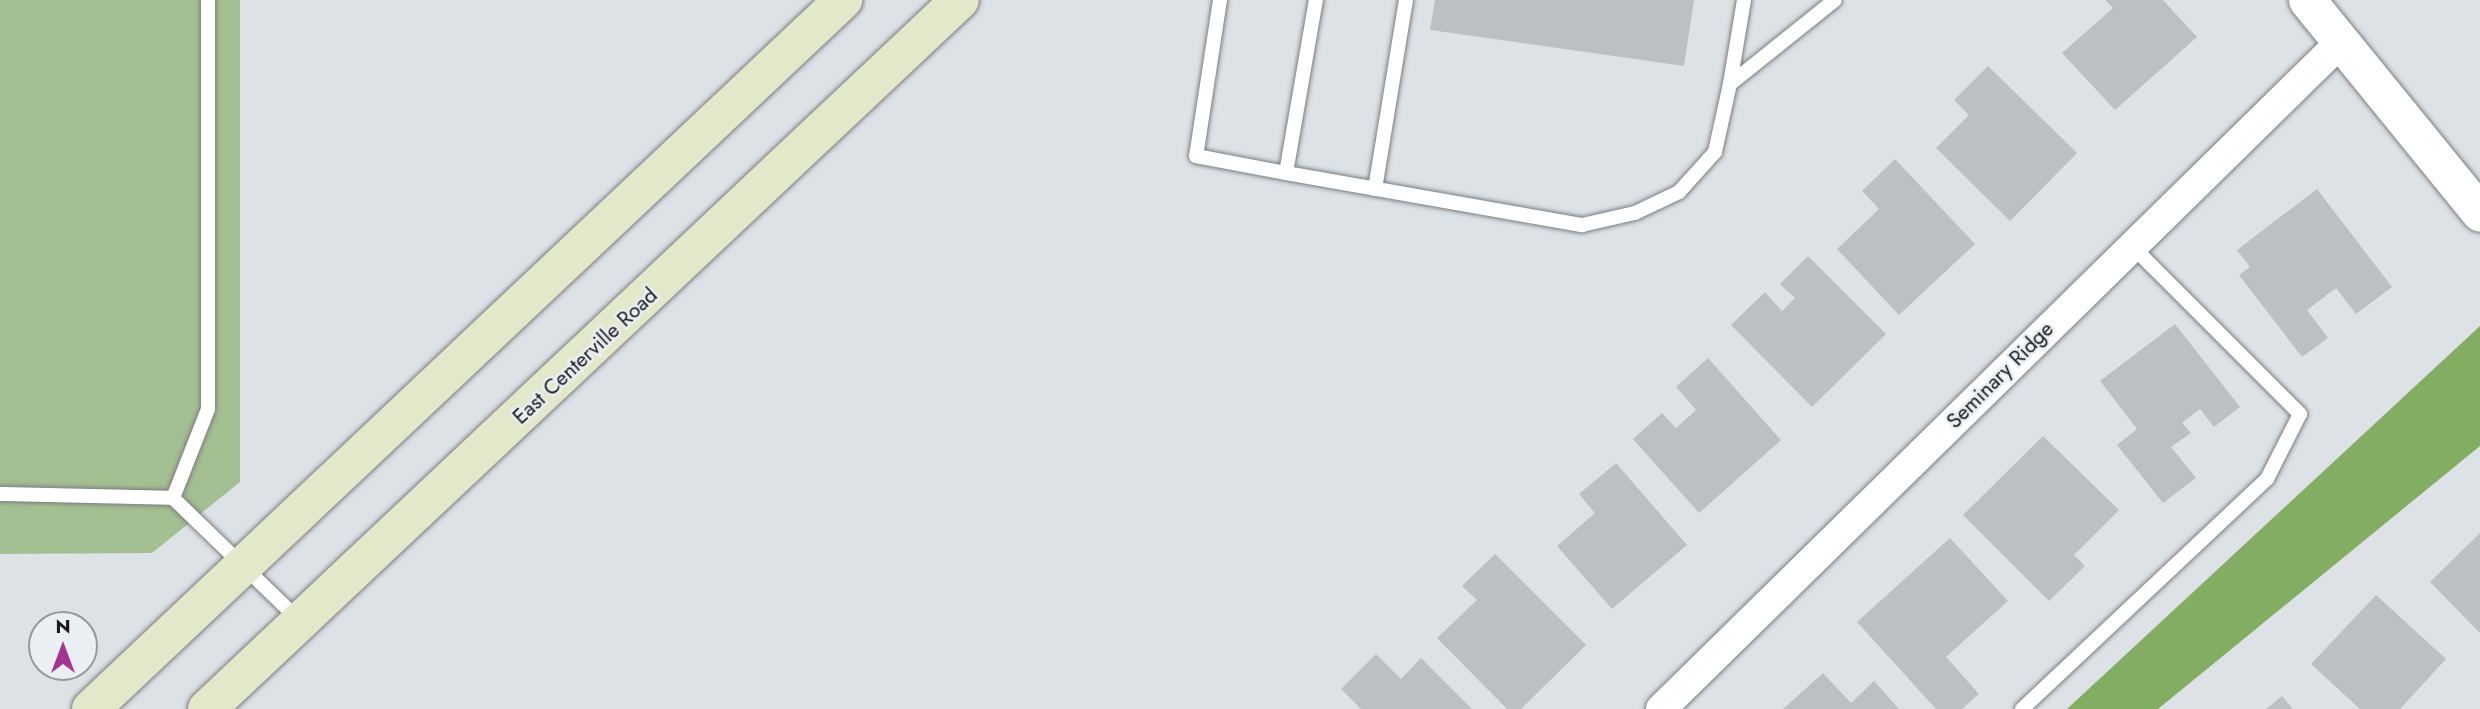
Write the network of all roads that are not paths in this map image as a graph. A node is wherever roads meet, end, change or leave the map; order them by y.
1 (208, 0) edge
2 (843, 0) edge
3 (960, 0) edge
4 (1220, 0) edge
5 (1316, 0) edge
6 (1406, 0) edge
7 (1744, 0) edge
8 (1835, 0) edge
9 (2307, 0) edge
10 (2340, 43) junction
11 (1730, 84) junction
12 (1286, 173) junction
13 (1375, 189) junction
14 (2480, 213) edge
15 (2132, 245) junction
16 (0, 494) edge
17 (173, 498) junction
18 (246, 563) junction
19 (301, 621) junction
20 (91, 709) edge
21 (207, 709) edge
22 (1661, 709) edge
23 (2022, 709) edge

1 - 17 lane
2 - 18 main road
3 - 19 main road, East Centerville Road
4 - 12 lane
5 - 12 lane
6 - 13 lane
7 - 11 lane
8 - 11 lane
9 - 10 street
10 - 14 street
10 - 15 street, Seminary Ridge
11 - 13 lane
12 - 13 lane
15 - 22 street, Seminary Ridge
15 - 23 lane
16 - 17 lane
17 - 18 lane
18 - 19 lane
18 - 20 main road
19 - 21 main road, East Centerville Road

